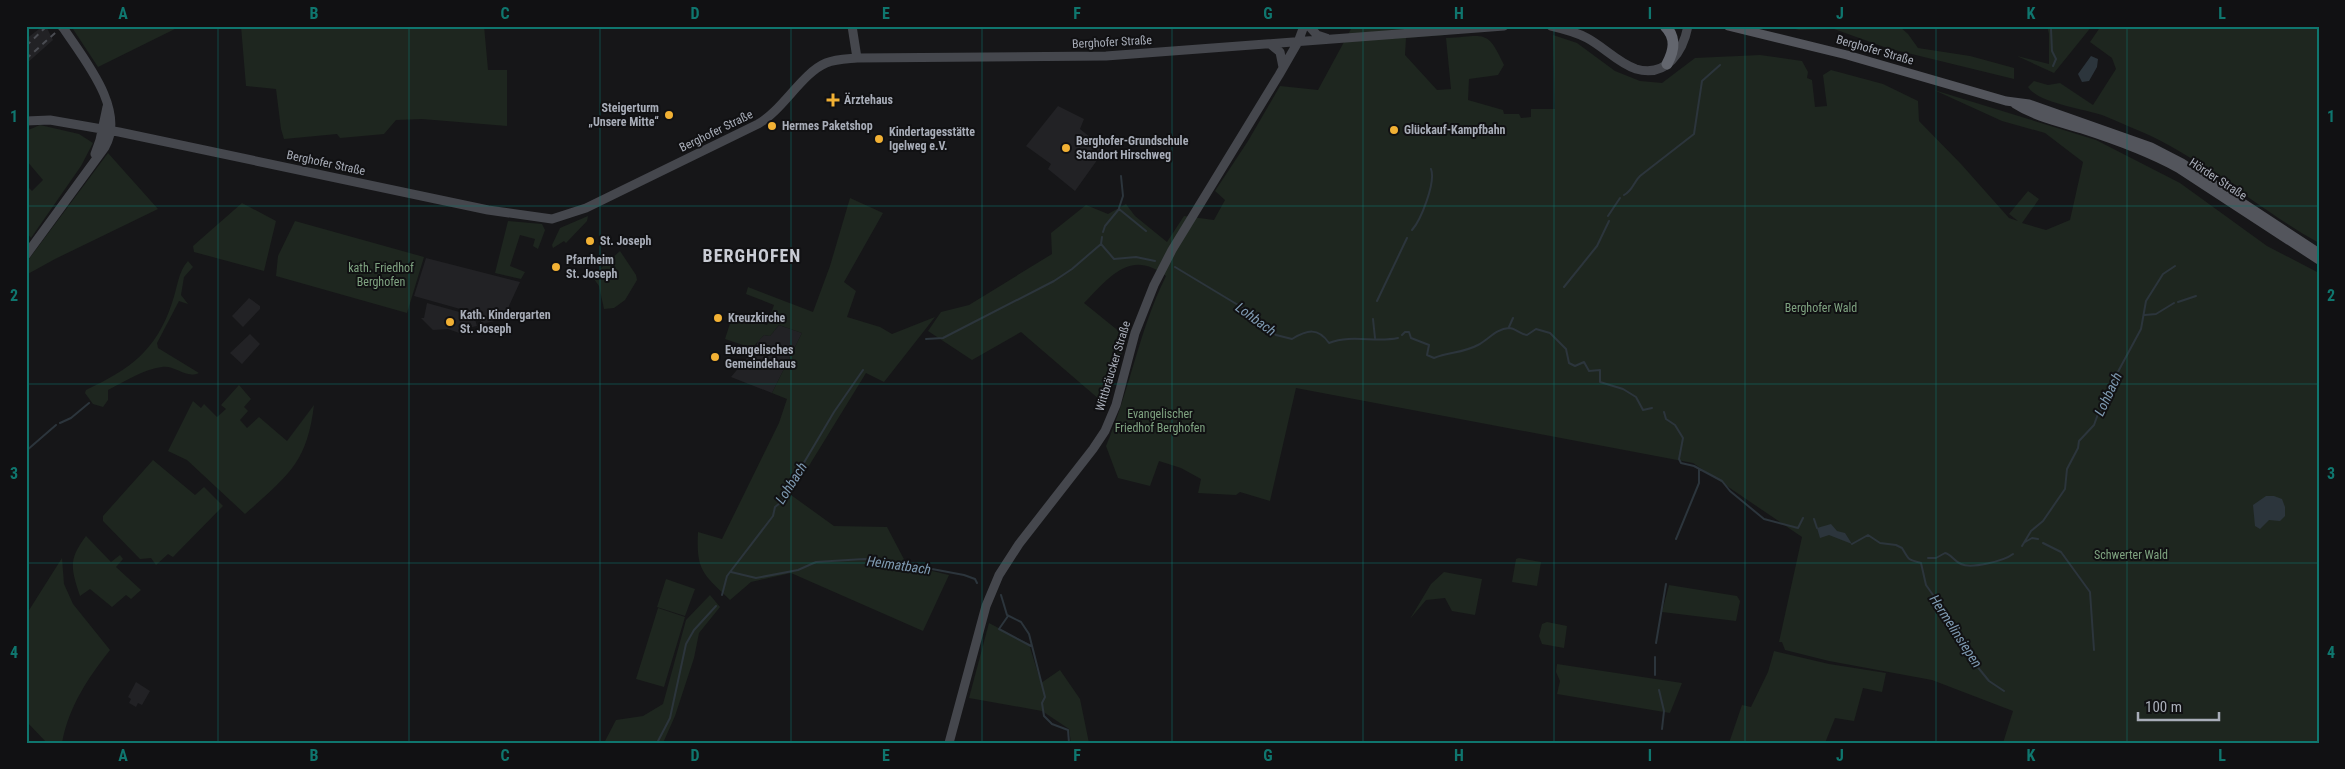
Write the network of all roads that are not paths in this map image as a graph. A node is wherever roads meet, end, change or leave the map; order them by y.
1 (62, 26) edge
2 (852, 26) edge
3 (1304, 26) edge
4 (1309, 26) edge
5 (1504, 26) edge
6 (1551, 26) edge
7 (1665, 26) edge
8 (1688, 26) edge
9 (1728, 26) edge
10 (1329, 39) junction
11 (1298, 42) junction
12 (1269, 44) junction
13 (857, 58) junction
14 (1667, 64) junction
15 (1283, 68) junction
16 (26, 121) edge
17 (106, 129) junction
18 (2097, 130) junction
19 (126, 133) junction
20 (108, 142) junction
21 (90, 164) junction
22 (2319, 253) edge
23 (26, 255) edge
24 (2319, 260) edge
25 (950, 743) edge

1 - 17 main road
2 - 13 main road
3 - 11 main road, Wittbräucker Straße
4 - 10 main road
5 - 10 main road, Berghofer Straße
6 - 14 main road
7 - 14 highway
8 - 14 main road
9 - 18 main road, Berghofer Straße
10 - 11 main road, Berghofer Straße
11 - 12 main road, Berghofer Straße
11 - 15 main road, Wittbräucker Straße
12 - 13 main road, Berghofer Straße
12 - 15 main road
13 - 19 main road, Berghofer Straße
15 - 25 main road, Wittbräucker Straße
16 - 17 main road, Berghofer Straße
17 - 19 main road, Berghofer Straße
17 - 20 main road
17 - 21 main road
18 - 22 main road, Hörder Straße
18 - 24 main road, Hörder Straße
19 - 20 main road
20 - 21 main road
21 - 23 main road

